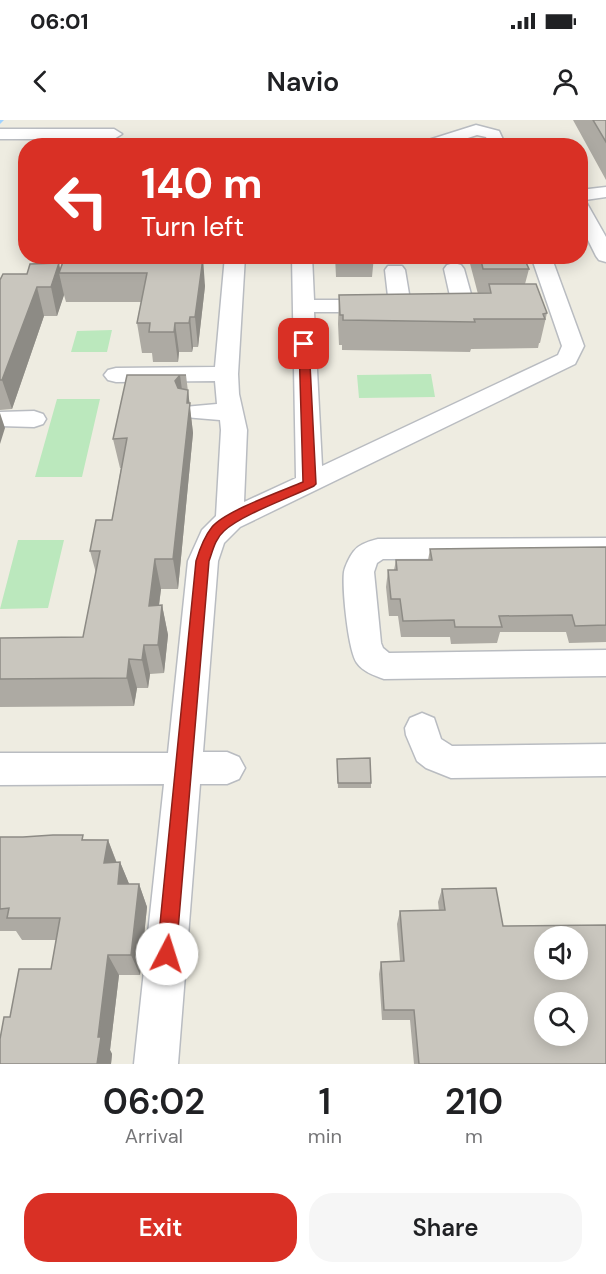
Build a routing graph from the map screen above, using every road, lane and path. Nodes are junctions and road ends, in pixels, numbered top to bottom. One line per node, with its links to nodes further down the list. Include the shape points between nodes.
1 (0, 134): 2 (lane)
2 (114, 134)
3 (450, 138): 4 (lane, via 476,130 493,134)
4 (495, 138)
5 (606, 192): 6 (lane)
6 (588, 194)
7 (588, 220): 8 (lane)
8 (606, 255)
9 (234, 264): 22 (lane)
10 (302, 264): 21 (lane)
11 (544, 264): 15 (lane)
12 (454, 269): 18 (lane)
13 (395, 270): 17 (lane)
14 (525, 281): 15 (lane)
15 (549, 281): 16 (lane)
16 (559, 304): 20 (lane); 28 (lane, via 573,346 567,358)
17 (421, 305): 18 (lane); 21 (lane)
18 (463, 305): 19 (lane)
19 (487, 305)
20 (535, 305)
21 (303, 306): 28 (lane)
22 (226, 374): 23 (lane); 25 (lane)
23 (116, 375)
24 (193, 412): 25 (lane)
25 (230, 412): 29 (lane, via 234,430)
26 (2, 419): 27 (lane)
27 (34, 419)
28 (309, 484): 29 (lane)
29 (230, 520): 34 (lane, via 208,542 203,561)
30 (606, 548): 31 (lane, via 378,549 364,557 359,572 365,644 369,656 384,666)
31 (606, 663)
32 (422, 728): 33 (lane, via 424,745 436,757 451,762)
33 (606, 760)
34 (184, 768): 35 (lane); 36 (lane); 37 (lane)
35 (227, 768)
36 (0, 769)
37 (156, 1064)

